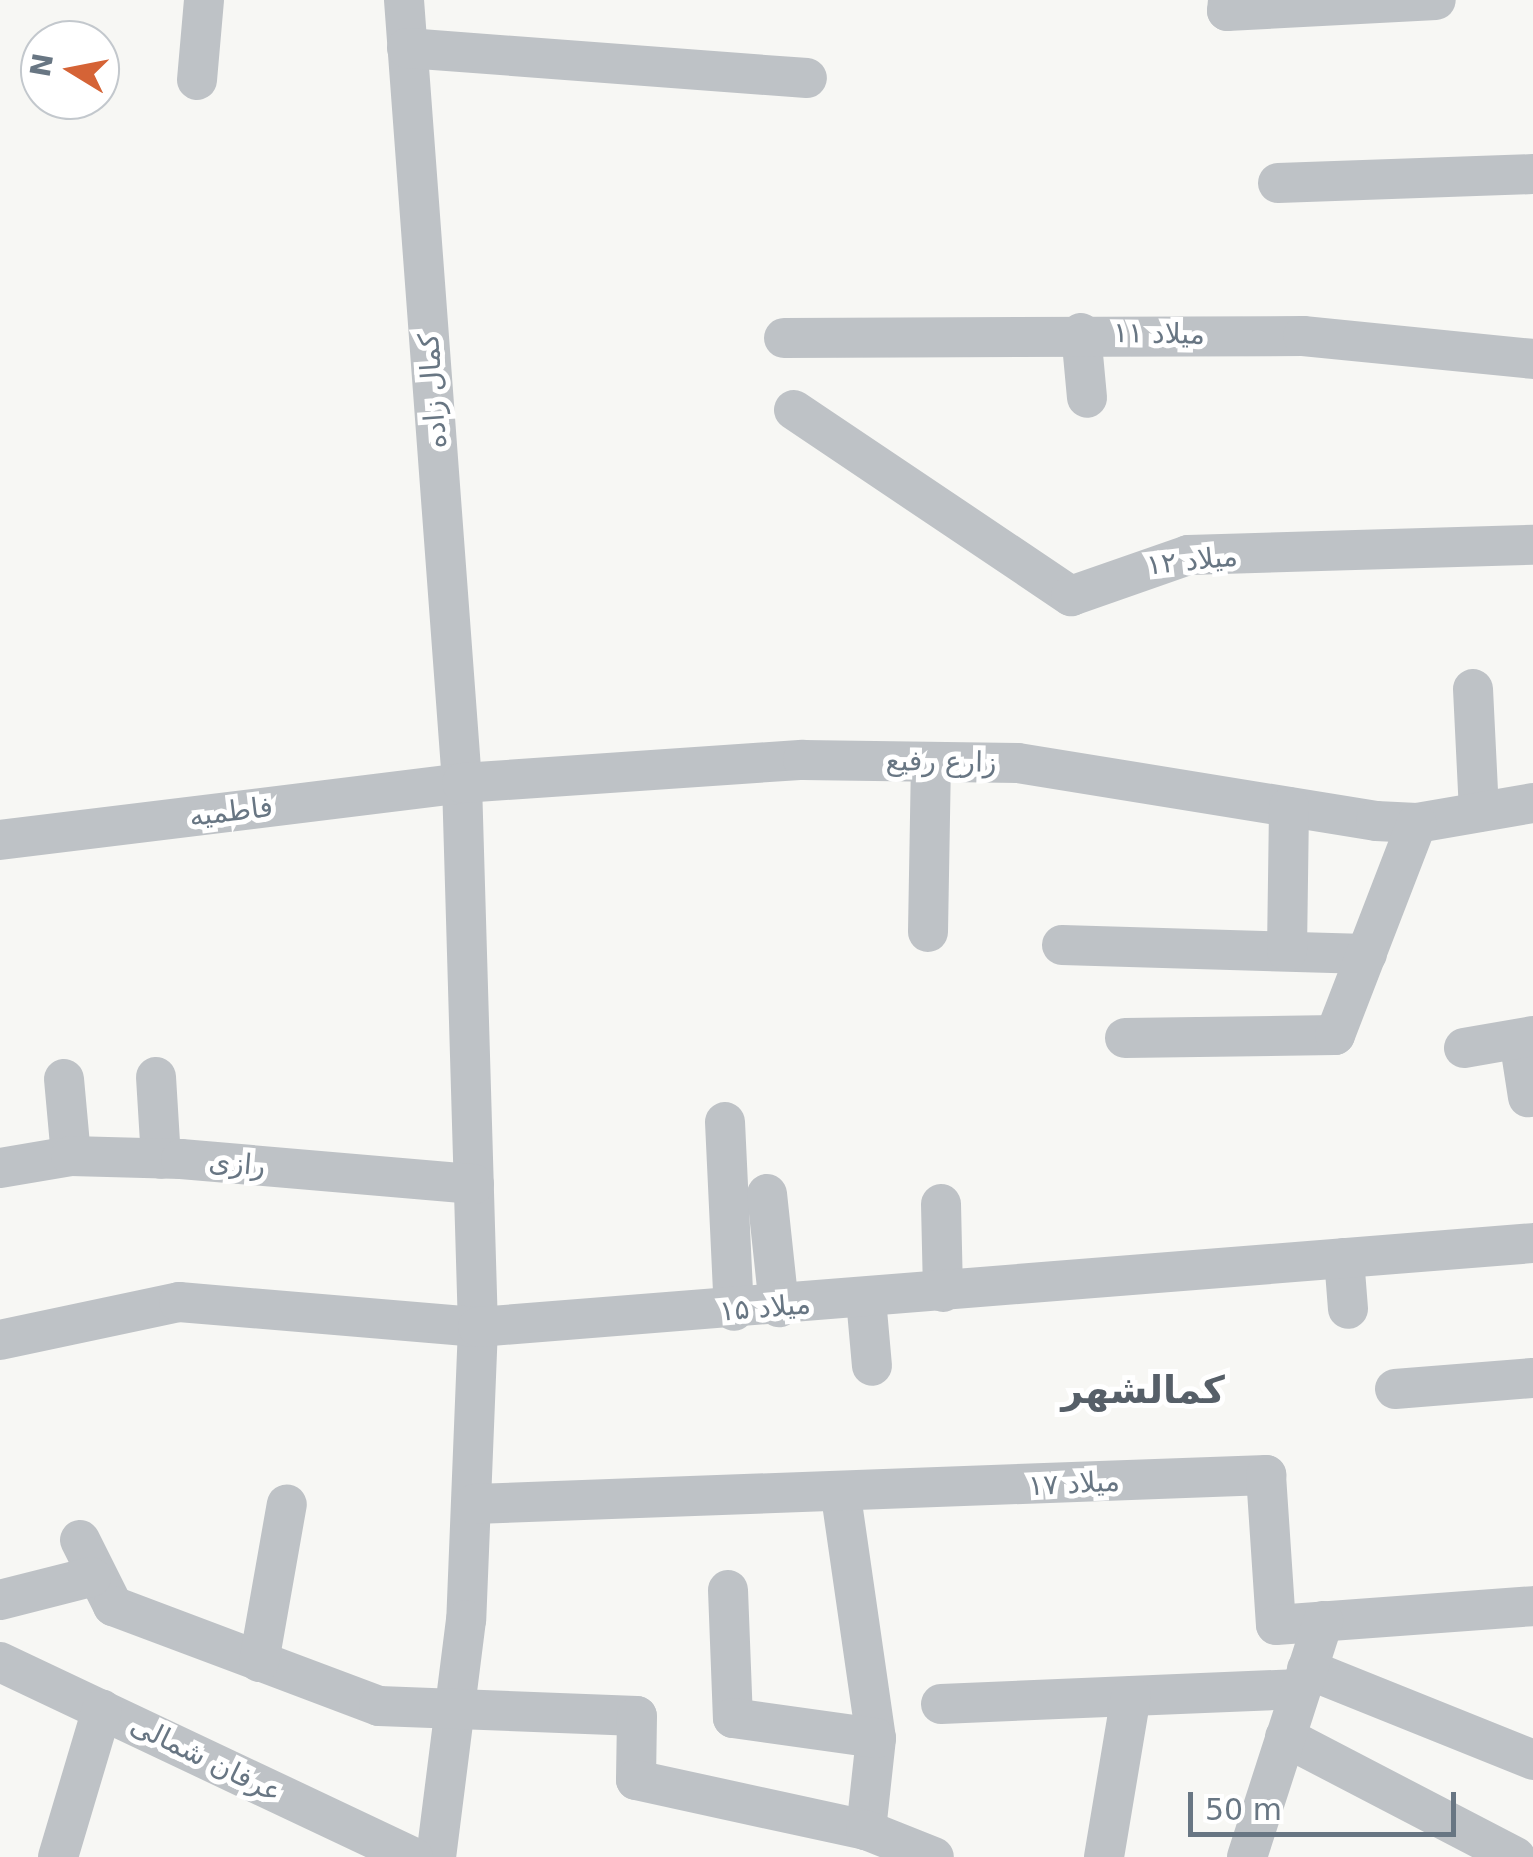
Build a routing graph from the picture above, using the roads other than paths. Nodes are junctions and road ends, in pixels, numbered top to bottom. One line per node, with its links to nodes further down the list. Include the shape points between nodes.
1 (204, 0): 7 (street)
2 (404, 0): 5 (street, کمال زاده)
3 (1436, 0): 4 (street)
4 (1227, 5)
5 (408, 48): 6 (street); 18 (street, کمال زاده)
6 (807, 78)
7 (198, 80)
8 (1533, 174): 9 (street)
9 (1278, 182)
10 (1081, 333): 11 (street, میلاد ۱۱); 12 (street, میلاد ۱۱, via 1304,336); 13 (street)
11 (784, 338)
12 (1533, 359)
13 (1088, 398)
14 (794, 410): 15 (street, میلاد ۱۲, via 1071,596 1188,556)
15 (1533, 544)
16 (1473, 689): 21 (street)
17 (932, 762): 18 (street, زارع رفیع, via 803,760); 20 (street, زارع رفیع, via 1018,763); 24 (street)
18 (462, 783): 23 (street, فاطمیه); 38 (street, کمال زاده)
19 (1533, 803): 21 (street, زارع رفیع)
20 (1288, 807): 22 (street, زارع رفیع); 26 (street)
21 (1479, 812): 22 (street, زارع رفیع)
22 (1417, 823): 27 (street)
23 (0, 840)
24 (928, 932)
25 (1062, 945): 26 (street)
26 (1287, 951): 27 (street)
27 (1367, 954): 28 (street, via 1336,1035)
28 (1124, 1038)
29 (1526, 1038): 30 (street); 33 (street)
30 (1464, 1048)
31 (156, 1077): 36 (street)
32 (64, 1079): 35 (street)
33 (1528, 1097)
34 (725, 1122): 47 (street)
35 (71, 1156): 36 (street, رازی); 37 (street, رازی)
36 (161, 1159): 38 (street, رازی)
37 (0, 1168)
38 (474, 1184): 48 (street, کمال زاده)
39 (767, 1194): 45 (street)
40 (940, 1204): 43 (street)
41 (1533, 1243): 42 (street, میلاد ۱۵)
42 (1344, 1258): 43 (street, میلاد ۱۵); 46 (street)
43 (943, 1292): 44 (street, میلاد ۱۵)
44 (866, 1299): 45 (street, میلاد ۱۵); 50 (street)
45 (779, 1307): 47 (street, میلاد ۱۵)
46 (1348, 1310)
47 (734, 1311): 48 (street, میلاد ۱۵)
48 (478, 1327): 49 (street, میلاد ۱۵, via 179,1302); 55 (street, کمال زاده)
49 (0, 1340)
50 (872, 1366)
51 (1533, 1378): 52 (street)
52 (1395, 1389)
53 (841, 1496): 55 (street, میلاد ۱۷); 59 (street, میلاد ۱۷, via 1266,1474 1276,1624); 68 (street)
54 (287, 1504): 61 (street)
55 (474, 1504): 66 (street, کمال زاده)
56 (728, 1590): 68 (street, via 733,1718)
57 (0, 1600): 61 (street, via 85,1558 113,1606)
58 (1533, 1606): 59 (street, میلاد ۱۷)
59 (1323, 1621): 62 (street)
60 (0, 1662): 65 (street, عرفان شمالی)
61 (260, 1662): 66 (street, via 378,1706)
62 (1304, 1679): 63 (street); 67 (street); 69 (street)
63 (1131, 1696): 64 (street); 75 (street)
64 (941, 1704)
65 (102, 1709): 71 (street); 72 (street, عرفان شمالی)
66 (457, 1711): 70 (street, via 638,1716 636,1780); 73 (street, کمال زاده)
67 (1286, 1737): 76 (street); 77 (street)
68 (876, 1738): 70 (street)
69 (1533, 1760)
70 (866, 1830): 74 (street)
71 (58, 1857)
72 (412, 1857)
73 (436, 1857)
74 (934, 1857)
75 (1104, 1857)
76 (1246, 1857)
77 (1516, 1857)

